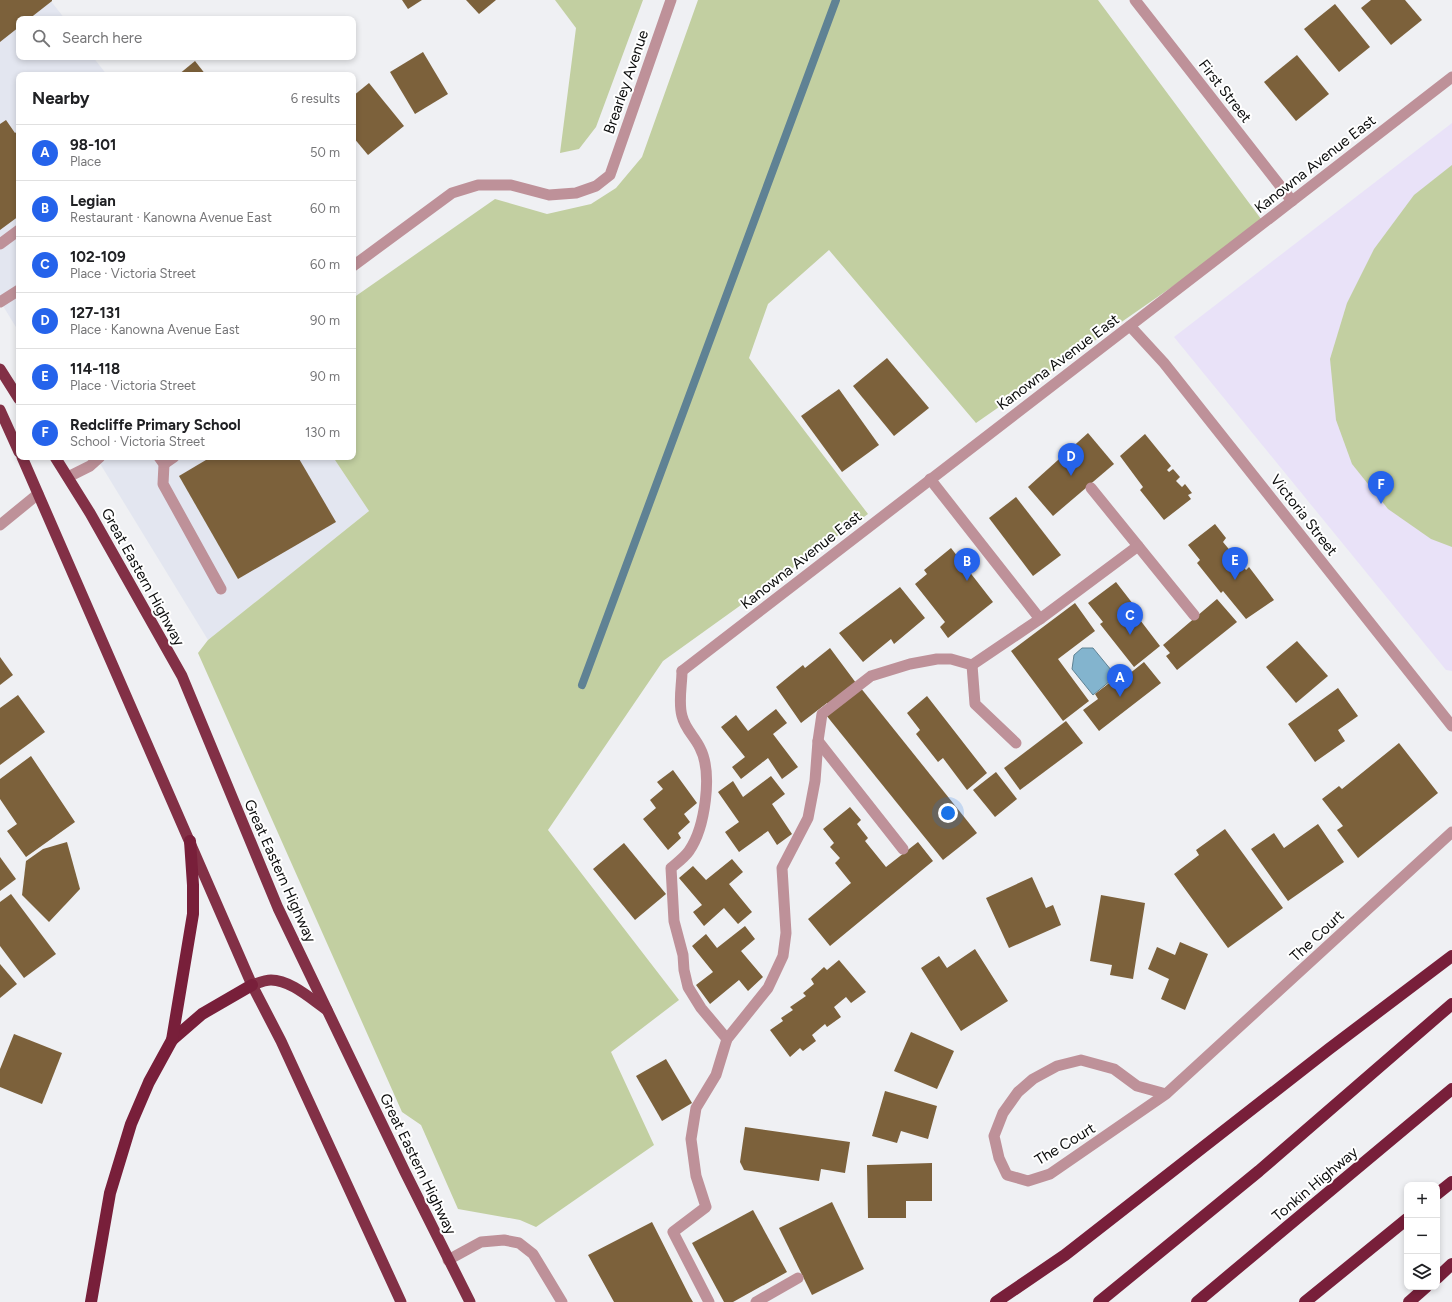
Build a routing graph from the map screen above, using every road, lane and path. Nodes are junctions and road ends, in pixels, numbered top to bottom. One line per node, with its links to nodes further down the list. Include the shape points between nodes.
1 (671, 0): 7 (street, Brearley Avenue, via 610,175 596,186 576,193 549,195 511,185 478,185 452,193)
2 (1135, 0): 4 (street, First Street)
3 (1452, 77): 4 (street, Kanowna Avenue East)
4 (1292, 201): 10 (street, Kanowna Avenue East)
5 (16, 232): 6 (street)
6 (0, 244)
7 (356, 264)
8 (16, 292): 9 (street)
9 (0, 302)
10 (1130, 326): 20 (street, Kanowna Avenue East); 29 (street, Victoria Street, via 1164,363)
11 (0, 369): 12 (highway)
12 (16, 394)
13 (0, 410): 14 (highway)
14 (16, 445)
15 (23, 460): 22 (highway)
16 (57, 460): 19 (highway, Great Eastern Highway)
17 (97, 460): 19 (street)
18 (161, 461): 25 (street, via 163,484)
19 (68, 477): 38 (highway, Great Eastern Highway, via 182,676 278,908)
20 (930, 479): 27 (street); 39 (street, Kanowna Avenue East, via 682,671 681,712 685,725 701,748 706,773 706,800 698,833 689,852 671,868 674,921 688,987 701,1008)
21 (1091, 488): 24 (street)
22 (38, 494): 23 (street); 33 (highway)
23 (0, 525)
24 (1138, 546): 26 (street); 27 (street)
25 (221, 589)
26 (1194, 615)
27 (1040, 619): 28 (street)
28 (972, 665): 30 (street, via 951,659 937,659 871,676 822,714); 31 (street, via 975,704)
29 (1452, 726)
30 (818, 741): 34 (street); 39 (street, via 815,781 808,818 782,868 786,933 783,956 768,988)
31 (1016, 743)
32 (1452, 832): 42 (street, The Court)
33 (190, 841): 36 (highway); 40 (highway, via 194,885 193,914)
34 (904, 849)
35 (1452, 956): 57 (highway, via 1065,1255)
36 (252, 985): 38 (highway, via 271,980 280,982 301,992); 40 (highway, via 202,1014); 52 (highway, via 281,1041)
37 (1452, 1004): 58 (highway, via 1259,1172)
38 (327, 1010): 46 (highway, Great Eastern Highway)
39 (727, 1039): 55 (street, via 716,1075 696,1108 691,1139 696,1176 706,1207 673,1232)
40 (172, 1040): 51 (highway, via 149,1082 131,1124 110,1193)
41 (1452, 1089): 59 (highway, Tonkin Highway)
42 (1166, 1094): 42 (street, The Court, via 1050,1174 1028,1181 1006,1175 994,1136 1003,1113 1018,1092 1033,1079 1057,1066 1082,1060 1114,1069 1137,1086)
43 (1452, 1182): 44 (highway)
44 (1440, 1192)
45 (1404, 1221): 60 (highway)
46 (448, 1260): 53 (highway, Great Eastern Highway); 54 (street, via 481,1242 504,1240 519,1243 533,1254)
47 (1452, 1264): 48 (highway)
48 (1440, 1275)
49 (798, 1278): 56 (street)
50 (1423, 1290): 61 (highway)
51 (91, 1302)
52 (401, 1302)
53 (470, 1302)
54 (562, 1302)
55 (709, 1302)
56 (756, 1302)
57 (996, 1302)
58 (1099, 1302)
59 (1197, 1302)
60 (1305, 1302)
61 (1410, 1302)

